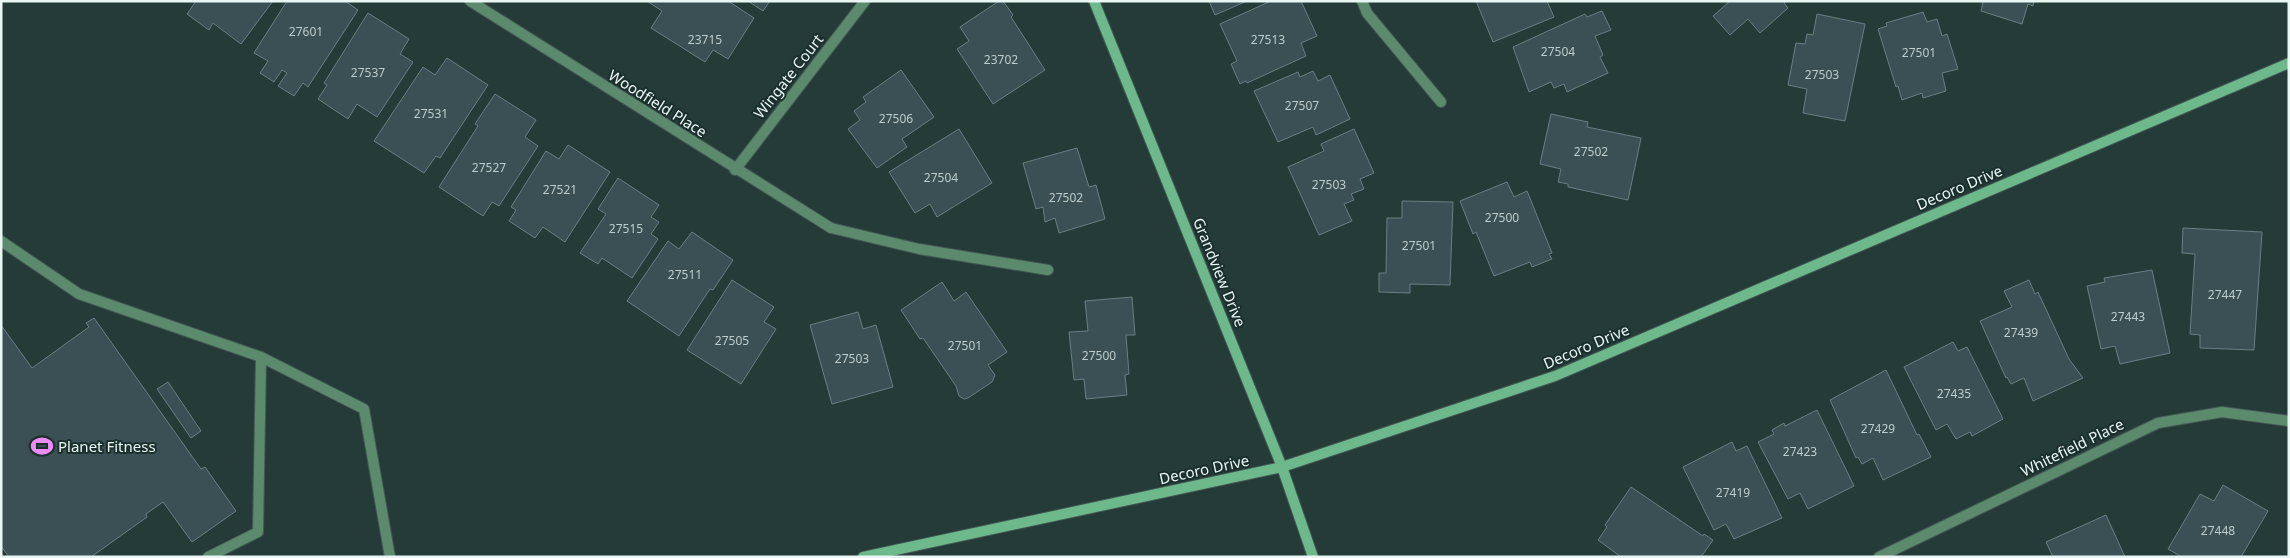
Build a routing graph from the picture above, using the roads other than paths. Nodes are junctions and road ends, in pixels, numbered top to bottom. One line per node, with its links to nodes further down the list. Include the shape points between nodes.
1 (470, 1): 7 (street, Woodfield Place)
2 (866, 1): 7 (street, Wingate Court)
3 (1094, 1): 12 (main road, Grandview Drive)
4 (1362, 1): 6 (street, via 1367,13)
5 (2289, 63): 12 (main road, Decoro Drive, via 1555,376)
6 (1441, 102)
7 (735, 170): 9 (street, Woodfield Place, via 831,228 919,249)
8 (1, 241): 10 (street, via 79,294)
9 (1048, 270)
10 (261, 357): 13 (street, via 258,532); 14 (street, via 364,409)
11 (2289, 421): 17 (street, Whitefield Place, via 2222,412 2158,423)
12 (1282, 468): 15 (main road, Decoro Drive); 16 (main road, Grandview Drive)
13 (208, 557)
14 (390, 557)
15 (863, 557)
16 (1313, 557)
17 (1879, 557)

